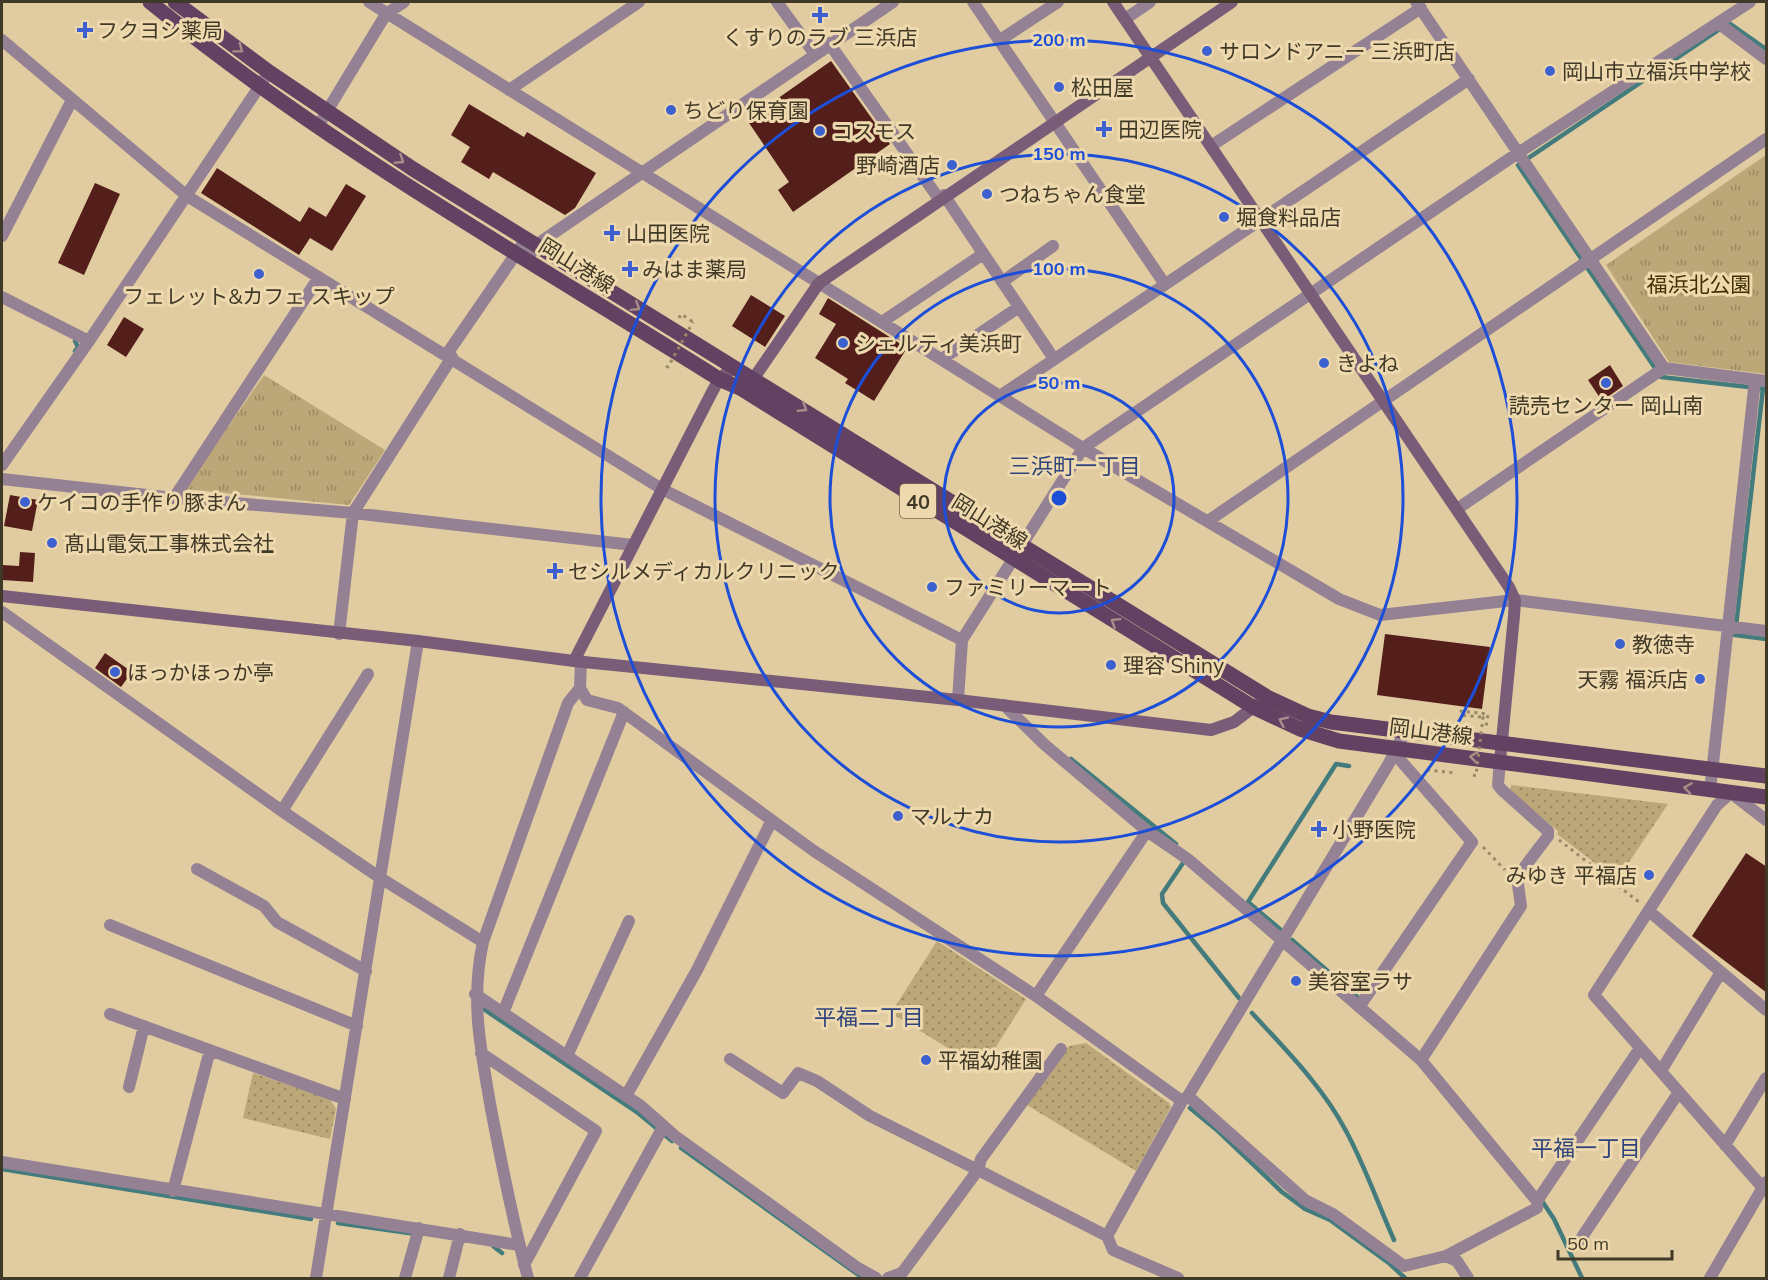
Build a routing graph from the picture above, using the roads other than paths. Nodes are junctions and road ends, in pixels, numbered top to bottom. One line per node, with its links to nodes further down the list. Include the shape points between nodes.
1 (150, 2): 13 (main road, 岡山港線 / 40)
2 (369, 2): 15 (street)
3 (404, 2): 15 (street)
4 (639, 2): 27 (street)
5 (777, 2): 21 (street)
6 (893, 2): 20 (street)
7 (973, 2): 19 (street)
8 (1058, 2): 19 (street)
9 (1113, 2): 16 (street)
10 (1150, 2): 16 (street)
11 (1232, 2): 22 (street)
12 (1750, 2): 17 (street)
13 (170, 5): 24 (main road, 岡山港線 / 40, one-way to 24); 26 (main road, 岡山港線 / 40)
14 (1419, 5): 25 (street); 33 (street)
15 (386, 14): 27 (street); 29 (street)
16 (1125, 19): 22 (street)
17 (1721, 26): 23 (street); 34 (street)
18 (2, 39): 28 (street)
19 (1000, 40): 30 (street)
20 (829, 43): 21 (street); 37 (street)
21 (813, 53): 35 (street)
22 (1150, 56): 30 (street); 33 (street)
23 (1767, 59)
24 (269, 72): 26 (street); 29 (main road, 岡山港線 / 40)
25 (1469, 80): 34 (street); 38 (street)
26 (260, 86): 31 (main road, 岡山港線 / 40); 36 (street)
27 (509, 90): 35 (street)
28 (72, 100): 36 (street); 39 (street)
29 (327, 112): 31 (street); 40 (main road, 岡山港線 / 40, one-way to 40)
30 (1055, 121): 37 (street); 48 (street)
31 (318, 126): 43 (main road, 岡山港線 / 40)
32 (1767, 139): 44 (street)
33 (1210, 146): 38 (street)
34 (1522, 158): 44 (street); 49 (street)
35 (642, 171): 40 (street); 47 (street)
36 (187, 196): 45 (street); 53 (street)
37 (941, 197): 42 (street); 47 (street)
38 (1261, 220): 48 (street); 49 (street)
39 (2, 236)
40 (531, 242): 43 (street); 57 (main road, 岡山港線 / 40, one-way to 57)
41 (1053, 246): 46 (street)
42 (983, 254): 46 (street); 52 (street)
43 (522, 256): 54 (street); 60 (main road, 岡山港線 / 40)
44 (1586, 262): 58 (street); 64 (street)
45 (320, 277): 54 (street); 69 (street)
46 (1002, 282): 51 (street)
47 (819, 283): 52 (street); 59 (street)
48 (1164, 283): 56 (street)
49 (1311, 294): 64 (street); 65 (street)
50 (2, 297): 53 (street)
51 (1019, 307): 55 (street); 56 (street)
52 (882, 322): 55 (street)
53 (89, 341): 66 (street)
54 (449, 356): 68 (street); 71 (street)
55 (942, 359): 63 (street)
56 (1054, 359): 63 (street)
57 (733, 368): 59 (main road, 岡山港線 / 40); 60 (street)
58 (1660, 371): 61 (street); 70 (street)
59 (754, 378): 62 (street); 74 (main road, 岡山港線 / 40, one-way to 74)
60 (719, 379): 62 (main road, 岡山港線 / 40); 68 (street)
61 (1758, 384): 79 (street)
62 (740, 388): 75 (main road, 岡山港線 / 40)
63 (1000, 396): 65 (street)
64 (1383, 400): 70 (street); 72 (street)
65 (1083, 448): 72 (street); 74 (street)
66 (2, 465)
67 (2, 479): 69 (street)
68 (662, 489): 73 (street); 82 (street)
69 (174, 498): 71 (street)
70 (1456, 509): 77 (street)
71 (353, 513): 73 (street); 81 (street)
72 (1208, 521): 77 (street, via 1339,599 1380,615)
73 (633, 545): 84 (street)
74 (1024, 545): 75 (street); 87 (main road, 岡山港線 / 40)
75 (1014, 560): 82 (street); 90 (main road, 岡山港線 / 40, one-way to 75)
76 (2, 596): 81 (street)
77 (1515, 600): 79 (street); 93 (street)
78 (2, 612): 101 (street)
79 (1733, 627): 80 (street); 96 (street)
80 (1767, 631)
81 (339, 633): 83 (street)
82 (962, 640): 88 (street)
83 (418, 641): 84 (street); 106 (street)
84 (578, 661): 86 (street); 88 (street)
85 (368, 675): 101 (street)
86 (580, 688): 91 (street, via 587,700); 111 (street, via 568,703)
87 (1266, 697): 90 (street); 92 (main road, 岡山港線 / 40, via 1331,722)
88 (958, 700): 89 (street)
89 (1004, 705): 90 (street, via 1211,730 1234,722); 104 (street)
90 (1253, 707): 94 (main road, 岡山港線 / 40, one-way to 90, via 1319,736)
91 (624, 712): 102 (street); 118 (street)
92 (1405, 732): 93 (main road, 岡山港線 / 40); 94 (street)
93 (1502, 742): 95 (street); 96 (main road, 岡山港線 / 40)
94 (1395, 750): 95 (main road, 岡山港線 / 40, one-way to 94); 110 (street); 116 (street, via 1472,842)
95 (1500, 761): 98 (main road, 岡山港線 / 40, one-way to 95); 127 (street, via 1498,785 1548,831 1546,841 1516,882 1521,906)
96 (1713, 770): 97 (main road, 岡山港線 / 40); 98 (street)
97 (1767, 776)
98 (1710, 791): 99 (main road, 岡山港線 / 40)
99 (1731, 793): 100 (main road, 岡山港線 / 40); 103 (street); 107 (street, via 1717,805)
100 (1767, 797)
101 (282, 811): 106 (street)
102 (772, 820): 115 (street); 133 (street, via 697,970)
103 (1767, 820)
104 (1147, 831): 110 (street, via 1187,859); 115 (street)
105 (196, 868): 112 (street, via 264,906 277,922)
106 (382, 879): 111 (street); 112 (street)
107 (1650, 911): 113 (street); 122 (street, via 1594,996)
108 (629, 921): 126 (street)
109 (110, 925): 121 (street)
110 (1282, 940): 116 (street); 134 (street)
111 (483, 942): 114 (street)
112 (366, 971): 121 (street)
113 (1721, 972): 117 (street); 129 (street)
114 (475, 994): 118 (street); 125 (street)
115 (1036, 996): 134 (street)
116 (1361, 1003): 127 (street)
117 (1767, 1010)
118 (503, 1013): 126 (street)
119 (110, 1014): 120 (street)
120 (144, 1026): 124 (street); 131 (street)
121 (357, 1026): 135 (street)
122 (1640, 1048): 129 (street); 142 (street)
123 (1061, 1049): 139 (street, via 981,1159)
124 (210, 1050): 135 (street); 141 (street)
125 (481, 1053): 148 (street, via 503,1181); 150 (street, via 596,1131)
126 (567, 1056): 133 (street)
127 (1422, 1057): 142 (street)
128 (730, 1059): 139 (street, via 783,1093 798,1073 817,1081 870,1116)
129 (1661, 1071): 132 (street)
130 (1767, 1078): 137 (street)
131 (129, 1087)
132 (1678, 1092): 137 (street); 147 (street)
133 (626, 1096): 136 (street)
134 (1185, 1098): 145 (street); 151 (street, via 1305,1200 1334,1214)
135 (345, 1099): 143 (street)
136 (661, 1131): 157 (street); 158 (street)
137 (1725, 1145): 140 (street)
138 (2, 1162): 141 (street)
139 (978, 1170): 145 (street); 152 (street)
140 (1765, 1185): 162 (street)
141 (173, 1191): 143 (street)
142 (1539, 1198): 149 (street, via 1537,1208)
143 (325, 1215): 144 (street); 153 (street)
144 (417, 1233): 146 (street); 154 (street)
145 (1107, 1236): 160 (street, via 1113,1250)
146 (459, 1238): 148 (street); 155 (street)
147 (1580, 1240)
148 (519, 1245): 150 (street)
149 (1446, 1256): 151 (street); 161 (street, via 1457,1261)
150 (524, 1265): 156 (street)
151 (1400, 1272)
152 (906, 1276): 159 (street)
153 (316, 1278)
154 (405, 1278)
155 (449, 1278)
156 (528, 1278)
157 (580, 1278)
158 (876, 1278)
159 (889, 1278)
160 (1178, 1278)
161 (1467, 1278)
162 (1710, 1278)

